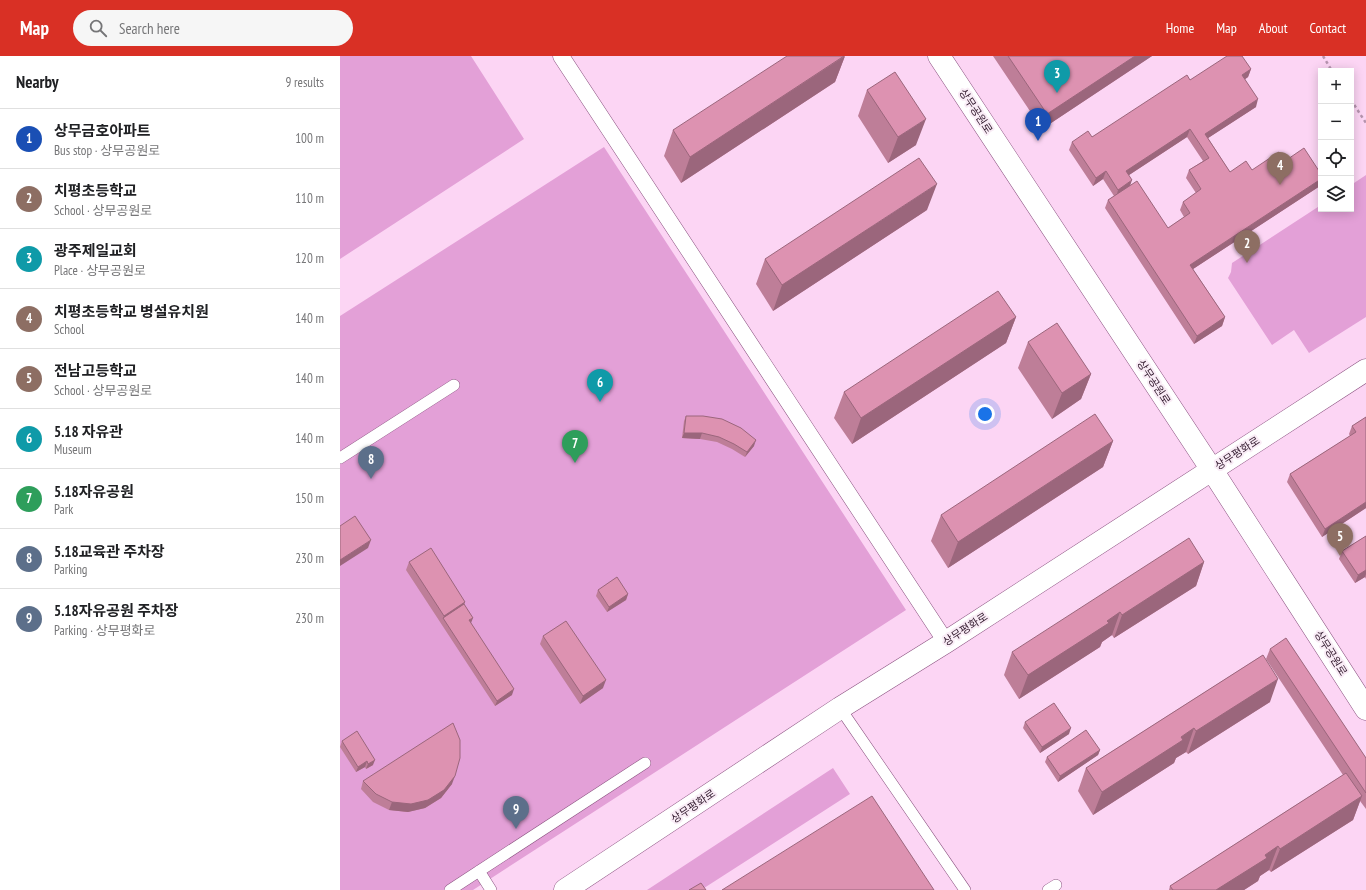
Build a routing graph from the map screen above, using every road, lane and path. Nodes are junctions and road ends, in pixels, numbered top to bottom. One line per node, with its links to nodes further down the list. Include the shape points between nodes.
1 (561, 56): 11 (street)
2 (939, 56): 10 (street, 상무공원로)
3 (1323, 56): 4 (path)
4 (1330, 68)
5 (1354, 104): 6 (path)
6 (1366, 123)
7 (1366, 370): 10 (street, 상무평화로)
8 (454, 385): 9 (lane)
9 (340, 458)
10 (1212, 470): 11 (street, 상무평화로); 13 (street, 상무공원로)
11 (946, 642): 12 (street, 상무평화로)
12 (840, 708): 18 (street, 상무평화로); 19 (lane)
13 (1366, 709)
14 (645, 763): 15 (lane)
15 (479, 871): 16 (lane); 17 (lane)
16 (450, 890)
17 (491, 890)
18 (565, 890)
19 (964, 890)

